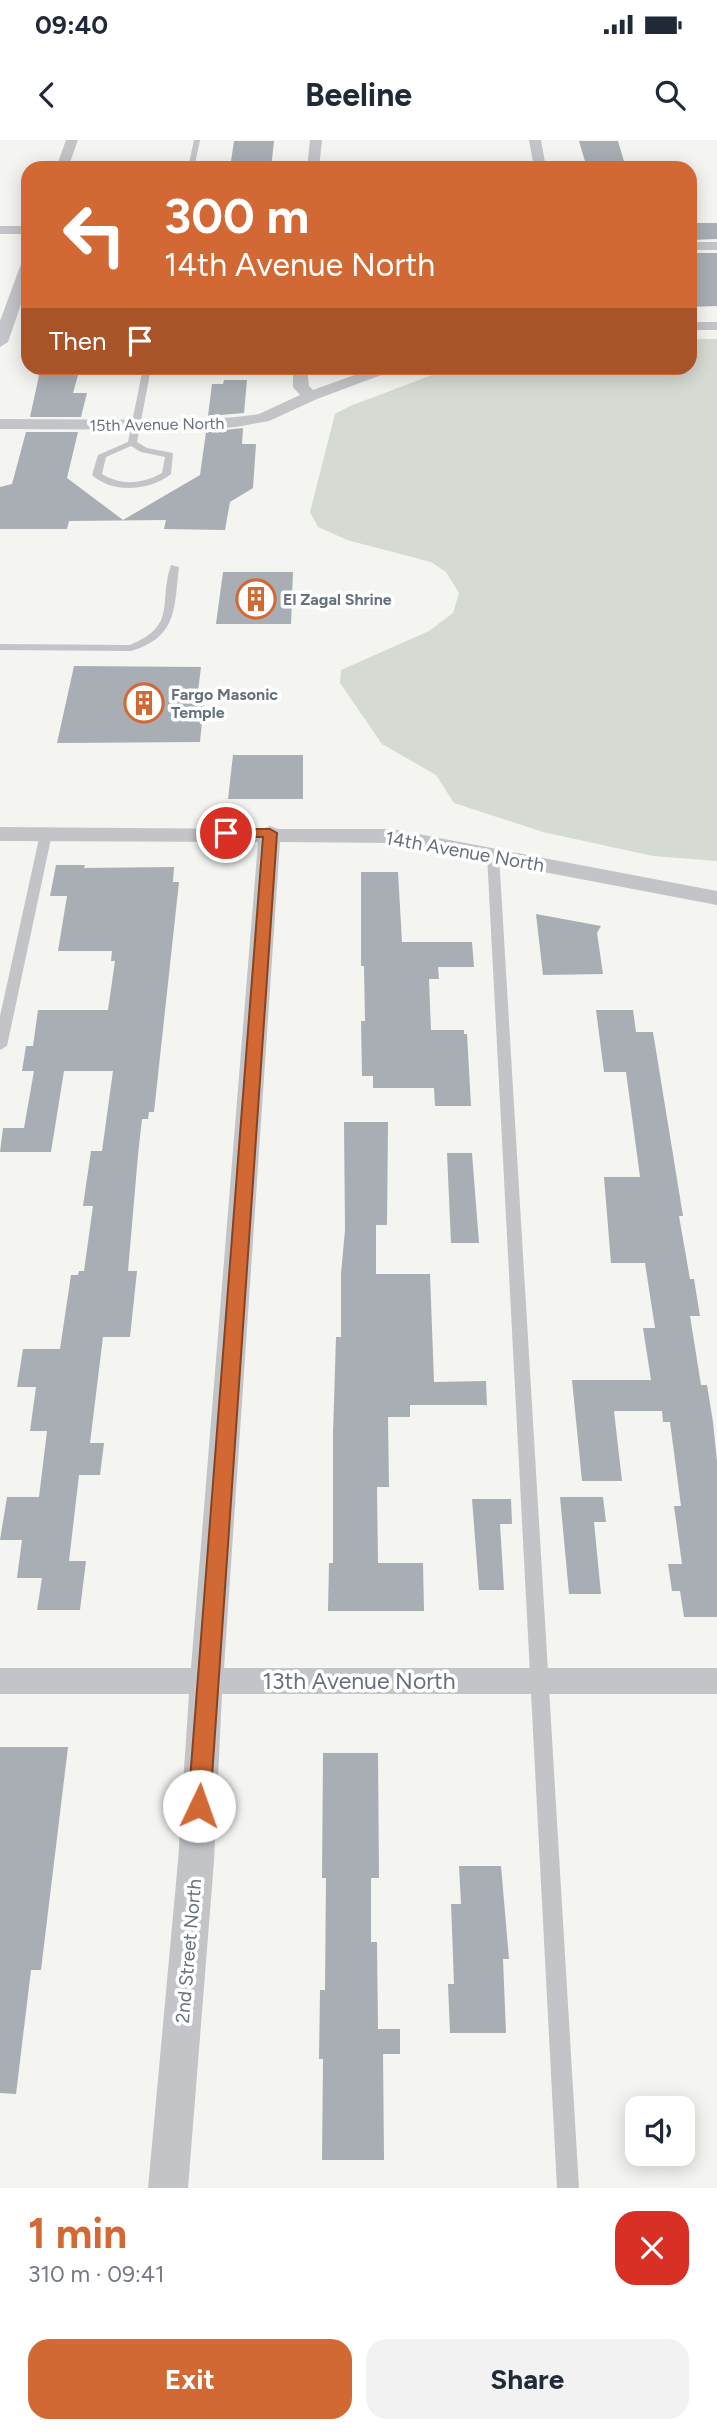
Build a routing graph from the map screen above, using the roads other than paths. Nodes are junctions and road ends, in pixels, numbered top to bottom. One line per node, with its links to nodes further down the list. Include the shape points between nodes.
1 (72, 140): 5 (street)
2 (197, 140): 6 (lane)
3 (316, 140): 7 (street)
4 (536, 140): 8 (street)
5 (64, 161)
6 (192, 161)
7 (314, 161)
8 (539, 161)
9 (0, 230): 10 (street)
10 (21, 230)
11 (697, 246): 12 (street)
12 (717, 246)
13 (21, 284): 16 (street)
14 (697, 326): 15 (street)
15 (717, 326)
16 (0, 342)
17 (146, 375): 22 (lane)
18 (300, 375): 20 (street, via 301,387)
19 (368, 375): 20 (street, 15th Avenue North)
20 (311, 396): 22 (street, 15th Avenue North, via 263,418)
21 (0, 424): 22 (street, 15th Avenue North)
22 (135, 425): 23 (lane)
23 (132, 443): 23 (lane, via 102,455 97,475 108,484 152,483 166,474 170,455)
24 (174, 567): 25 (lane, via 165,627 154,639 131,648)
25 (0, 647)
26 (270, 833): 28 (street, 14th Avenue North); 29 (street, 14th Avenue North, via 392,836); 33 (street, 2nd Street North)
27 (0, 834): 28 (street, 14th Avenue North)
28 (46, 834): 31 (lane)
29 (493, 855): 30 (street, 14th Avenue North); 34 (lane)
30 (717, 898)
31 (0, 1046)
32 (0, 1681): 33 (street, 13th Avenue North)
33 (206, 1681): 34 (street, 13th Avenue North); 36 (street, 2nd Street North)
34 (540, 1681): 35 (street, 13th Avenue North); 37 (lane)
35 (717, 1681)
36 (168, 2188)
37 (568, 2188)

